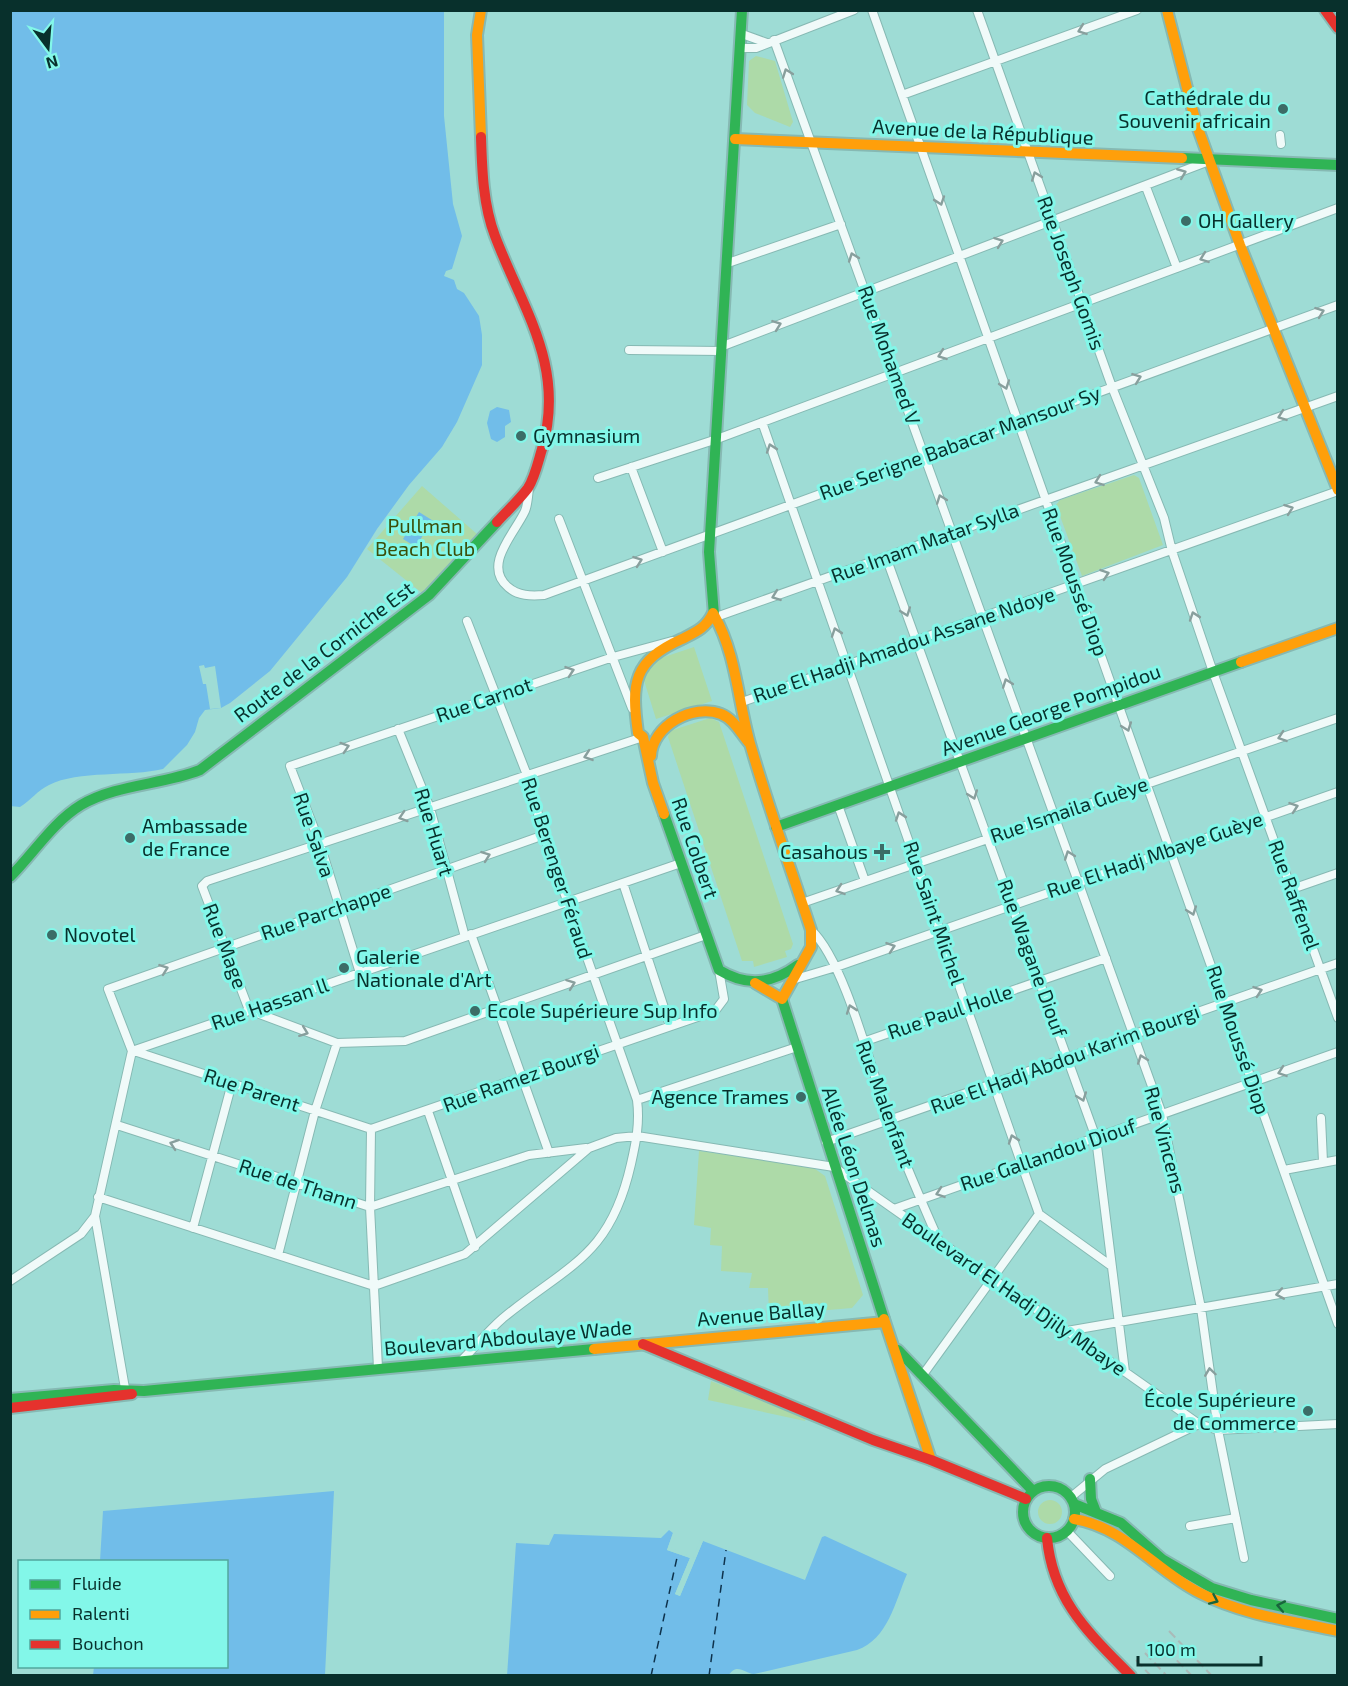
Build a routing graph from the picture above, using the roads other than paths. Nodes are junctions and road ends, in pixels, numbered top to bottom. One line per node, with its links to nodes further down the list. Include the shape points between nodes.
1 (481, 10): 49 (street, Route de la Corniche Est, via 477,35 483,182 494,234 533,321 549,381 550,421)
2 (742, 10): 10 (street)
3 (854, 10): 11 (street)
4 (872, 10): 14 (street, Rue Moussé Diop)
5 (977, 10): 13 (street, Rue Joseph Gomis)
6 (1137, 10): 13 (street, one-way to 13)
7 (1167, 10): 21 (street, via 1196,123)
8 (1325, 10): 9 (street)
9 (1338, 28)
10 (742, 34): 11 (street); 12 (street)
11 (771, 41): 12 (street, via 756,48); 17 (street, Rue Mohamed V, one-way to 11)
12 (741, 48): 16 (street)
13 (995, 62): 14 (street); 20 (street, Rue Joseph Gomis)
14 (902, 95): 19 (street, Rue Moussé Diop)
15 (1280, 135): 18 (street)
16 (735, 139): 17 (street, Avenue de la République); 29 (street)
17 (812, 143): 19 (street, Avenue de la République); 26 (street, Rue Mohamed V)
18 (1281, 144)
19 (921, 146): 20 (street, Avenue de la République); 28 (street, Rue Moussé Diop, one-way to 28)
20 (1027, 152): 21 (street, Avenue de la République); 25 (street, Rue Joseph Gomis, one-way to 20)
21 (1211, 161): 22 (street, Avenue de la République); 23 (street, one-way to 21); 27 (street)
22 (1338, 165)
23 (1146, 187): 25 (street); 30 (street)
24 (1338, 208): 27 (street)
25 (1053, 222): 28 (street, one-way to 25); 32 (street, Rue Joseph Gomis)
26 (842, 224): 29 (street); 31 (street, Rue Mohamed V, one-way to 26)
27 (1240, 244): 30 (street, one-way to 30); 34 (street)
28 (960, 257): 31 (street); 35 (street, Rue Moussé Diop)
29 (728, 263): 36 (street)
30 (1177, 268): 32 (street)
31 (866, 292): 36 (street, one-way to 31); 38 (street, Rue Mohamed V)
32 (1082, 303): 35 (street); 39 (street, Rue Joseph Gomis)
33 (1338, 305): 34 (street, Rue Serigne Babacar Mansour Sy, one-way to 33)
34 (1274, 329): 39 (street, Rue Serigne Babacar Mansour Sy, one-way to 34); 41 (street)
35 (988, 338): 38 (street, one-way to 38); 42 (street, Rue Moussé Diop, one-way to 42)
36 (722, 348): 37 (street); 44 (street)
37 (629, 350)
38 (895, 373): 43 (street); 45 (street, Rue Mohamed V)
39 (1112, 387): 42 (street, Rue Serigne Babacar Mansour Sy); 46 (street, Rue Joseph Gomis)
40 (1338, 396): 41 (street, Rue Imam Matar Sylla)
41 (1305, 408): 46 (street, Rue Imam Matar Sylla, one-way to 46); 50 (street)
42 (1018, 421): 45 (street, Rue Serigne Babacar Mansour Sy); 51 (street, Rue Moussé Diop)
43 (762, 422): 44 (street); 52 (street, Rue Saint Michel, one-way to 43)
44 (717, 439): 47 (street); 55 (street)
45 (925, 456): 52 (street, Rue Serigne Babacar Mansour Sy); 54 (street, Rue Mohamed V, one-way to 45)
46 (1143, 465): 51 (street, Rue Imam Matar Sylla, one-way to 51); 56 (street, Rue Joseph Gomis)
47 (631, 467): 48 (street); 57 (street)
48 (598, 478)
49 (529, 486): 60 (street, Rue Serigne Babacar Mansour Sy, via 524,512 498,560 500,578 512,590 530,596); 101 (street, Route de la Corniche Est, via 429,595 200,770 177,780 118,790 78,807)
50 (1338, 490): 56 (street, Rue El Hadji Amadou Assane Ndoye, one-way to 50)
51 (1046, 500): 54 (street, Rue Imam Matar Sylla); 61 (street, Rue Moussé Diop)
52 (791, 505): 55 (street, Rue Serigne Babacar Mansour Sy); 59 (street, Rue Saint Michel)
53 (560, 519): 60 (street)
54 (953, 533): 58 (street, Rue Imam Matar Sylla); 63 (street, Rue Mohamed V)
55 (710, 535): 57 (street, Rue Serigne Babacar Mansour Sy); 62 (street)
56 (1172, 551): 61 (street, Rue El Hadji Amadou Assane Ndoye, one-way to 56); 70 (street, Rue Joseph Gomis, one-way to 56)
57 (663, 552): 60 (street, Rue Serigne Babacar Mansour Sy, one-way to 57)
58 (886, 557): 59 (street, Rue Imam Matar Sylla); 67 (street, Rue Wagane Diouf, one-way to 67)
59 (818, 581): 62 (street, Rue Imam Matar Sylla, one-way to 62); 69 (street, Rue Saint Michel, one-way to 59)
60 (584, 582): 68 (street)
61 (1076, 584): 63 (street, Rue El Hadji Amadou Assane Ndoye); 73 (street, Rue Moussé Diop)
62 (715, 615): 66 (street, via 699,632); 72 (street)
63 (983, 617): 67 (street, Rue El Hadji Amadou Assane Ndoye); 78 (street, Rue Mohamed V, one-way to 63)
64 (467, 621): 71 (street, Rue Berenger Féraud)
65 (1338, 628): 70 (street, Avenue George Pompidou)
66 (680, 639): 68 (street, Rue Carnot); 74 (street, via 641,663)
67 (916, 641): 69 (street, Rue El Hadji Amadou Assane Ndoye); 81 (street, Rue Wagane Diouf)
68 (613, 657): 71 (street, Rue Carnot, one-way to 68); 74 (street)
69 (847, 665): 72 (street, Rue El Hadji Amadou Assane Ndoye); 86 (street, Rue Saint Michel)
70 (1213, 672): 73 (street, Avenue George Pompidou); 80 (street, Rue Raffenel)
71 (494, 697): 76 (street, Rue Carnot); 83 (street, Rue Berenger Féraud)
72 (742, 702): 79 (street)
73 (1119, 705): 78 (street, Avenue George Pompidou); 85 (street, Rue Moussé Diop, one-way to 85)
74 (635, 714): 77 (street, Rue Colbert, via 638,734)
75 (1338, 718): 80 (street, Rue Ismaila Guèye, one-way to 80)
76 (398, 729): 82 (street, Rue Carnot, one-way to 76); 89 (street, Rue Huart)
77 (643, 737): 83 (street, one-way to 83); 84 (street, Rue Colbert)
78 (1027, 738): 81 (street, Avenue George Pompidou); 90 (street, Rue Vincens)
79 (750, 746): 84 (street, via 721,714 701,714 673,723 661,730 652,745); 92 (street)
80 (1242, 751): 85 (street, Rue Ismaila Guèye); 91 (street, Rue Raffenel)
81 (960, 761): 86 (street, Avenue George Pompidou); 94 (street, Rue Wagane Diouf, one-way to 94)
82 (290, 766): 95 (street, Rue Salva)
83 (527, 775): 89 (street); 93 (street, Rue Berenger Féraud)
84 (653, 783): 97 (street, Rue Colbert)
85 (1147, 783): 90 (street, Rue Ismaila Guèye); 96 (street, Rue Moussé Diop)
86 (890, 786): 88 (street, Avenue George Pompidou); 98 (street, Rue Saint Michel, one-way to 86)
87 (1338, 792): 91 (street, Rue El Hadj Mbaye Guèye, one-way to 87)
88 (838, 805): 92 (street, Avenue George Pompidou); 102 (street)
89 (430, 808): 95 (street, one-way to 95); 99 (street, Rue Huart)
90 (1055, 815): 94 (street, Rue Ismaila Guèye); 103 (street, Rue Vincens, one-way to 90)
91 (1266, 817): 96 (street, Rue El Hadj Mbaye Guèye); 105 (street, Rue Raffenel)
92 (776, 827): 107 (street)
93 (544, 836): 99 (street, Rue Parchappe, one-way to 93); 106 (street, Rue Berenger Féraud)
94 (988, 838): 98 (street, Rue Ismaila Guèye); 108 (street, Rue Wagane Diouf)
95 (320, 844): 109 (street, Rue Salva); 114 (street, Rue Mage, via 202,886)
96 (1171, 850): 103 (street, Rue El Hadj Mbaye Guèye); 128 (street, Rue Moussé Diop, one-way to 128)
97 (681, 863): 104 (street, Rue Hassan ll); 113 (street, Rue Colbert)
98 (917, 863): 102 (street, Rue Ismaila Guèye); 111 (street, Rue Saint Michel)
99 (446, 870): 109 (street, Rue Parchappe); 112 (street, Rue Huart)
100 (1338, 873): 105 (street)
101 (10, 878)
102 (865, 881): 107 (street, Rue Ismaila Guèye, one-way to 107)
103 (1079, 882): 108 (street, Rue El Hadj Mbaye Guèye); 116 (street, Rue Vincens)
104 (623, 883): 106 (street, Rue Hassan ll); 115 (street)
105 (1292, 889): 121 (street, Rue Raffenel)
106 (567, 902): 112 (street, Rue Hassan ll); 123 (street, Rue Berenger Féraud)
107 (801, 903): 110 (street)
108 (1012, 905): 111 (street, Rue El Hadj Mbaye Guèye); 125 (street, Rue Wagane Diouf)
109 (338, 908): 114 (street, Rue Parchappe); 122 (street, Rue Salva)
110 (811, 930): 117 (street, via 811,947); 119 (street, Rue Malenfant)
111 (940, 930): 119 (street, Rue El Hadj Mbaye Guèye, one-way to 111); 129 (street, Rue Saint Michel)
112 (468, 935): 122 (street, Rue Hassan ll); 131 (street, Rue Huart)
113 (706, 936): 115 (street); 120 (street, Rue Colbert)
114 (225, 947): 130 (street, Rue Mage); 139 (street, Rue Parchappe, one-way to 114, via 108,988)
115 (647, 957): 123 (street); 133 (street)
116 (1106, 958): 125 (street, Rue Paul Holle); 134 (street, Rue Vincens)
117 (803, 962): 124 (street); 126 (street, via 787,973)
118 (1338, 963): 121 (street, Rue El Hadj Abdou Karim Bourgi)
119 (836, 967): 124 (street, Rue El Hadj Mbaye Guèye); 135 (street, Rue Malenfant, one-way to 119)
120 (719, 970): 126 (street, via 738,981); 133 (street, Rue Ramez Bourgi, via 722,1005)
121 (1320, 970): 128 (street, Rue El Hadj Abdou Karim Bourgi, one-way to 121); 132 (street, Rue Raffenel)
122 (360, 973): 130 (street, Rue Hassan ll)
123 (593, 976): 131 (street, one-way to 123); 137 (street, Rue Berenger Féraud)
124 (792, 980): 127 (street)
125 (1040, 981): 129 (street, Rue Paul Holle); 141 (street, Rue Wagane Diouf)
126 (755, 983): 127 (street)
127 (783, 999): 138 (street, Allée Léon Delmas)
128 (1225, 1003): 134 (street, Rue El Hadj Abdou Karim Bourgi); 143 (street, Rue Moussé Diop)
129 (967, 1006): 135 (street, Rue Paul Holle); 145 (street, Rue Saint Michel)
130 (249, 1010): 136 (street, one-way to 136); 139 (street, Rue Hassan ll)
131 (498, 1010): 136 (street, via 405,1041); 142 (street, Rue Huart)
132 (1338, 1018)
133 (670, 1026): 137 (street, Rue Ramez Bourgi)
134 (1133, 1034): 141 (street, Rue El Hadj Abdou Karim Bourgi); 149 (street, Rue Vincens, one-way to 134)
135 (862, 1042): 151 (street, Rue Malenfant)
136 (337, 1043): 147 (street)
137 (618, 1044): 142 (street, Rue Ramez Bourgi); 146 (street, Rue Berenger Féraud)
138 (797, 1047): 146 (street); 156 (street, Allée Léon Delmas)
139 (133, 1051): 144 (street, Rue Parent); 152 (street)
140 (1338, 1052): 143 (street, Rue Gallandou Diouf, one-way to 143)
141 (1068, 1057): 145 (street, Rue El Hadj Abdou Karim Bourgi); 155 (street, Rue Wagane Diouf, one-way to 155)
142 (522, 1078): 148 (street, Rue Ramez Bourgi); 158 (street, Rue Huart)
143 (1253, 1082): 149 (street, Rue Gallandou Diouf); 164 (street, Rue Moussé Diop)
144 (232, 1083): 147 (street, Rue Parent); 159 (street)
145 (994, 1084): 151 (street, Rue El Hadj Abdou Karim Bourgi); 162 (street, Rue Saint Michel, one-way to 145)
146 (638, 1100): 154 (street, Rue Berenger Féraud)
147 (315, 1111): 153 (street, Rue Parent); 165 (street)
148 (428, 1111): 153 (street, Rue Ramez Bourgi); 166 (street)
149 (1162, 1114): 155 (street, Rue Gallandou Diouf); 183 (street, Rue Vincens)
150 (1321, 1118): 161 (street)
151 (890, 1122): 156 (street, Rue El Hadj Abdou Karim Bourgi); 168 (street, Rue Malenfant)
152 (117, 1125): 159 (street, Rue de Thann, one-way to 152); 167 (street)
153 (371, 1129): 169 (street)
154 (637, 1136): 157 (street, Boulevard El Hadj Djily Mbaye, via 616,1138); 163 (street, Boulevard El Hadj Djily Mbaye); 190 (street, Rue Berenger Féraud, via 619,1209 597,1243 502,1319)
155 (1096, 1138): 162 (street, Rue Gallandou Diouf); 177 (street, Rue Wagane Diouf)
156 (826, 1142): 163 (street, Allée Léon Delmas)
157 (589, 1148): 158 (street, Rue de Thann); 175 (street, Boulevard El Hadj Djily Mbaye)
158 (549, 1153): 166 (street, Rue de Thann, via 529,1155)
159 (212, 1157): 165 (street, Rue de Thann); 173 (street)
160 (1338, 1160): 161 (street)
161 (1323, 1162): 164 (street)
162 (1022, 1164): 168 (street, Rue Gallandou Diouf, one-way to 168); 171 (street, Rue Saint Michel)
163 (834, 1167): 170 (street, Boulevard El Hadj Djily Mbaye); 184 (street, Allée Léon Delmas)
164 (1284, 1170): 182 (street, Rue Moussé Diop)
165 (297, 1182): 169 (street, Rue de Thann); 176 (street)
166 (452, 1182): 169 (street, Rue de Thann); 175 (street)
167 (98, 1197): 172 (street); 173 (street)
168 (921, 1199): 170 (street, Rue Gallandou Diouf); 174 (street, Rue Malenfant)
169 (370, 1207): 181 (street)
170 (894, 1209): 174 (street, Boulevard El Hadj Djily Mbaye)
171 (1039, 1214): 177 (street); 178 (street)
172 (95, 1216): 179 (street, via 81,1234); 194 (street)
173 (193, 1228): 176 (street)
174 (938, 1240): 178 (street, Boulevard El Hadj Djily Mbaye)
175 (475, 1247): 181 (street, Boulevard El Hadj Djily Mbaye)
176 (279, 1255): 181 (street)
177 (1110, 1265): 185 (street, Rue Wagane Diouf)
178 (993, 1279): 187 (street, Boulevard El Hadj Djily Mbaye); 193 (street)
179 (10, 1281)
180 (1338, 1284): 182 (street)
181 (374, 1286): 191 (street)
182 (1323, 1286): 183 (street, one-way to 183); 186 (street, Rue Moussé Diop)
183 (1201, 1308): 185 (street); 199 (street, Rue Vincens, one-way to 183)
184 (885, 1322): 188 (street, Avenue Ballay); 189 (street, Allée Léon Delmas)
185 (1118, 1322): 187 (street); 192 (street, Rue Wagane Diouf)
186 (1338, 1324)
187 (1067, 1331): 192 (street, Boulevard El Hadj Djily Mbaye)
188 (640, 1342): 190 (street, Boulevard Abdoulaye Wade); 200 (street, Boulevard Abdoulaye Wade, via 866,1437)
189 (894, 1346): 193 (street); 200 (street, Allée Léon Delmas)
190 (461, 1361): 191 (street, Boulevard Abdoulaye Wade)
191 (378, 1368): 194 (street, Boulevard Abdoulaye Wade)
192 (1125, 1372): 197 (street, Boulevard El Hadj Djily Mbaye)
193 (922, 1377): 202 (street)
194 (126, 1393): 195 (street, Boulevard Abdoulaye Wade); 196 (street, Boulevard Abdoulaye Wade)
195 (10, 1399)
196 (10, 1408)
197 (1199, 1424): 199 (street, Boulevard El Hadj Djily Mbaye); 201 (street)
198 (1338, 1424): 199 (street)
199 (1218, 1430): 205 (street, Rue Vincens)
200 (931, 1460): 202 (street, Boulevard Abdoulaye Wade)
201 (1089, 1479): 203 (street); 204 (street)
202 (1030, 1495): 203 (street, via 1046,1486 1056,1486); 209 (street, via 1023,1512 1026,1524 1035,1534)
203 (1073, 1500): 204 (street); 206 (street)
204 (1095, 1512): 212 (street, one-way to 204, via 1212,1588 1162,1559 1121,1523)
205 (1236, 1518): 207 (street); 210 (street, Rue Vincens)
206 (1074, 1519): 208 (street); 213 (street, one-way to 213, via 1092,1521 1116,1532 1170,1575 1218,1602)
207 (1190, 1527)
208 (1067, 1531): 209 (street); 211 (street)
209 (1047, 1538): 214 (street, via 1049,1568 1061,1598)
210 (1244, 1558)
211 (1110, 1576)
212 (1338, 1619)
213 (1338, 1631)
214 (1131, 1676)

